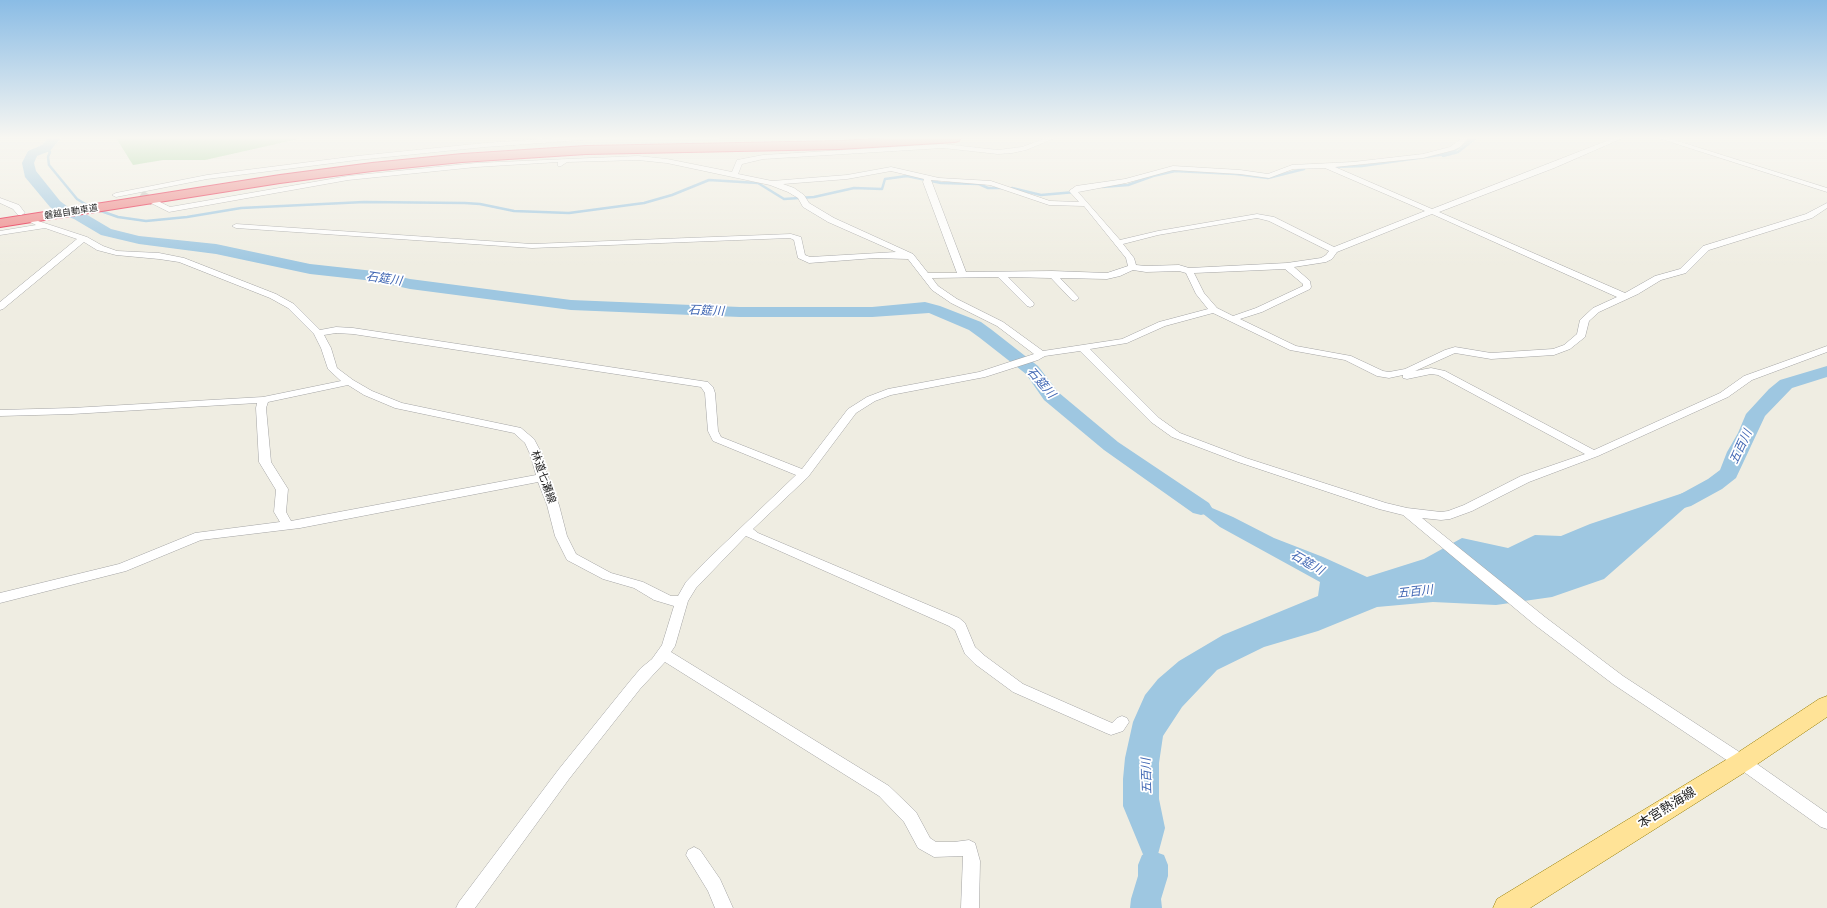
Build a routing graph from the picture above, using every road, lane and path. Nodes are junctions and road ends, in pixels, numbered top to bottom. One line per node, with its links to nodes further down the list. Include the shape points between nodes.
1 (196, 180): 16 (street)
2 (257, 180): 16 (highway, 磐越自動車道)
3 (270, 180): 16 (highway, 磐越自動車道)
4 (333, 180): 16 (street, via 169,210)
5 (758, 180): 13 (street)
6 (804, 180): 13 (street)
7 (927, 180): 33 (street)
8 (945, 180): 18 (street, via 991,183 1048,203)
9 (1128, 180): 18 (street, via 1073,191)
10 (1359, 180): 20 (street)
11 (1512, 180): 20 (street)
12 (1796, 180): 14 (street)
13 (772, 183): 29 (street, via 799,195 813,210 850,230 900,250)
14 (1827, 190)
15 (116, 195): 16 (street)
16 (144, 197): 21 (highway, 磐越自動車道)
17 (0, 200): 21 (street)
18 (1086, 204): 27 (street)
19 (1827, 205): 37 (street, via 1809,216 1706,248 1683,271 1658,278)
20 (1431, 212): 28 (street); 37 (street)
21 (34, 218): 22 (highway, 磐越自動車道); 23 (highway, 磐越自動車道); 25 (street); 26 (street)
22 (0, 219)
23 (0, 223)
24 (236, 226): 29 (street, via 532,246 791,236 798,239 801,256 809,260 888,254)
25 (0, 233)
26 (84, 239): 40 (street); 43 (street, via 111,252 181,260 228,277 283,300)
27 (1117, 244): 28 (street, via 1158,233 1257,216 1271,219); 31 (street, via 1130,258)
28 (1334, 250): 30 (street, via 1323,260)
29 (916, 262): 36 (street)
30 (1287, 266): 32 (street); 42 (street, via 1307,283 1306,287 1259,310)
31 (1132, 267): 32 (street, via 1178,268); 35 (street, via 1110,276)
32 (1189, 271): 41 (street, via 1200,294)
33 (962, 274): 34 (street); 36 (street)
34 (1000, 274): 35 (street); 39 (street)
35 (1052, 274): 38 (street)
36 (926, 276): 46 (street, via 935,288 1020,337)
37 (1623, 296): 47 (street, via 1596,310 1585,320 1582,335 1573,344 1561,350 1496,356 1455,350 1408,372)
38 (1075, 298)
39 (1030, 304)
40 (0, 307)
41 (1214, 310): 42 (street); 44 (street, via 1162,324 1124,341)
42 (1232, 319): 47 (street, via 1293,348 1348,358 1381,374)
43 (318, 333): 48 (street, 林道七瀬線, via 326,348 332,369); 52 (street, via 353,331 704,384 710,393 713,434 717,439)
44 (1083, 348): 46 (street); 54 (street, via 1155,420 1176,435 1242,460)
45 (1827, 349): 51 (street, via 1748,378 1724,395)
46 (1039, 356): 52 (street, via 964,379 895,390 865,402 848,416)
47 (1394, 374): 51 (street, via 1408,376 1441,373)
48 (349, 382): 49 (street); 53 (street, 林道七瀬線, via 399,406 517,430 530,441)
49 (264, 400): 50 (street); 55 (street, via 261,408 265,462 282,489 280,512)
50 (0, 413)
51 (1594, 454): 54 (street, via 1525,478 1450,515)
52 (804, 474): 56 (street)
53 (542, 478): 55 (street); 58 (street, 林道七瀬線, via 553,505 561,536 576,562 607,576 638,585 666,599)
54 (1407, 512): 62 (street, via 1540,621 1618,680)
55 (287, 525): 57 (street, via 199,536 122,568)
56 (746, 530): 58 (street, via 700,574); 61 (street, via 754,536 954,622 960,626 970,650 1018,688 1111,728 1118,727)
57 (0, 598)
58 (682, 601): 59 (street)
59 (664, 654): 65 (street, via 635,685 564,774); 67 (street, via 884,791 910,817 924,843 934,849 969,848 972,861)
60 (1827, 705): 62 (main road, 本宮熱海線)
61 (1122, 722)
62 (1742, 762): 63 (street); 68 (main road, 本宮熱海線)
63 (1827, 822)
64 (694, 856): 66 (street, via 714,885)
65 (465, 908)
66 (724, 908)
67 (970, 908)
68 (1506, 908)

